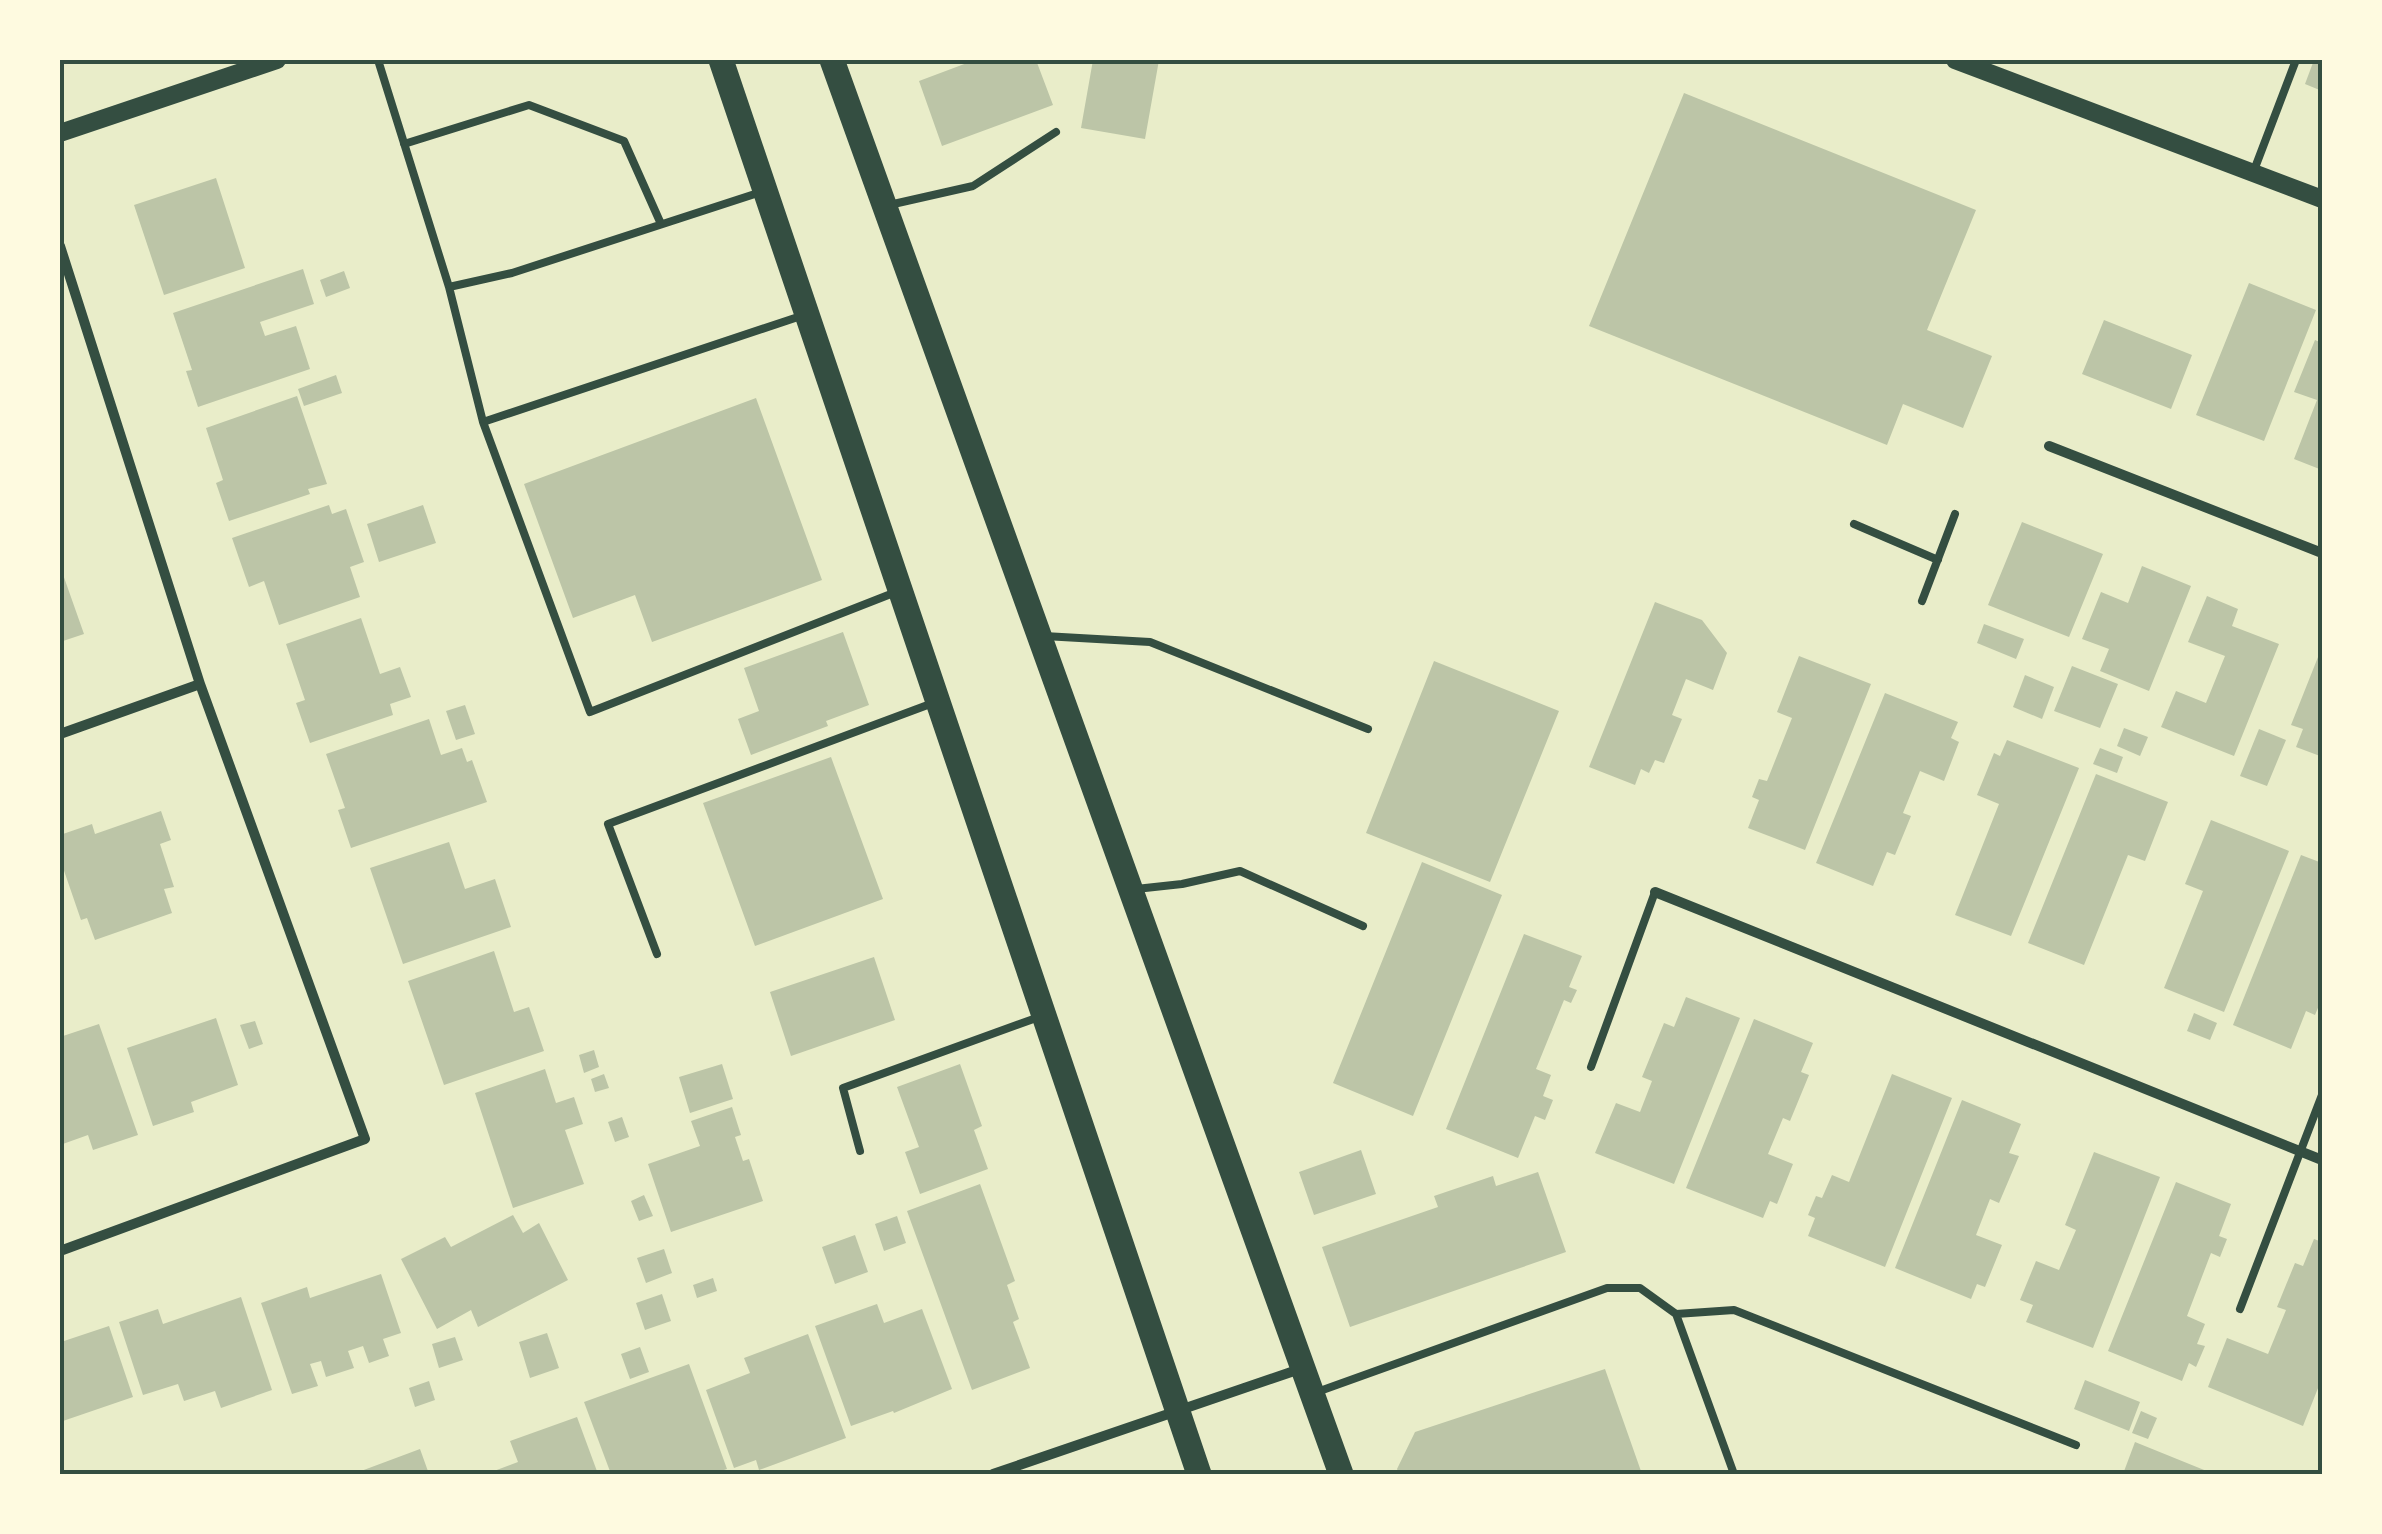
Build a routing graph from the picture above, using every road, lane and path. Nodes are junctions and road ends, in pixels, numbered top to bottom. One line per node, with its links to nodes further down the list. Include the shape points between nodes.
1 (277, 60): 8 (street)
2 (378, 60): 9 (lane)
3 (720, 60): 11 (main road)
4 (832, 60): 13 (main road)
5 (2296, 60): 10 (lane)
6 (1966, 62): 10 (street)
7 (1056, 132): 13 (lane, via 973,186)
8 (60, 133)
9 (404, 144): 14 (lane, via 529,105 624,141); 16 (lane)
10 (2253, 173): 12 (street)
11 (764, 191): 14 (lane); 17 (main road)
12 (2322, 199)
13 (885, 206): 26 (main road)
14 (662, 224): 16 (lane)
15 (60, 246): 27 (street)
16 (450, 287): 18 (lane)
17 (806, 314): 18 (lane); 24 (main road)
18 (483, 422): 24 (lane, via 590,712)
19 (2049, 446): 22 (street)
20 (1955, 514): 23 (lane)
21 (1854, 524): 23 (lane)
22 (2322, 553)
23 (1938, 560): 25 (lane)
24 (900, 590): 28 (main road)
25 (1922, 601)
26 (1039, 636): 29 (lane, via 1150,642); 31 (main road)
27 (200, 684): 30 (street); 41 (street, via 364,1139)
28 (937, 702): 34 (lane, via 608,824); 35 (main road)
29 (1368, 730)
30 (60, 734)
31 (1131, 889): 33 (lane, via 1240,871); 44 (main road)
32 (1655, 892): 36 (lane); 39 (street)
33 (1363, 926)
34 (657, 954)
35 (1044, 1016): 38 (lane, via 842,1088); 46 (main road)
36 (1592, 1067)
37 (2322, 1095): 39 (lane)
38 (860, 1150)
39 (2300, 1152): 40 (street); 42 (lane)
40 (2322, 1160)
41 (60, 1251)
42 (2240, 1309)
43 (1676, 1314): 45 (lane, via 1640,1288 1608,1288); 47 (lane, via 1734,1310); 51 (lane)
44 (1304, 1367): 45 (main road); 46 (street)
45 (1313, 1393): 50 (main road)
46 (1176, 1410): 48 (street); 49 (main road)
47 (2076, 1445)
48 (993, 1474)
49 (1199, 1474)
50 (1342, 1474)
51 (1734, 1474)

